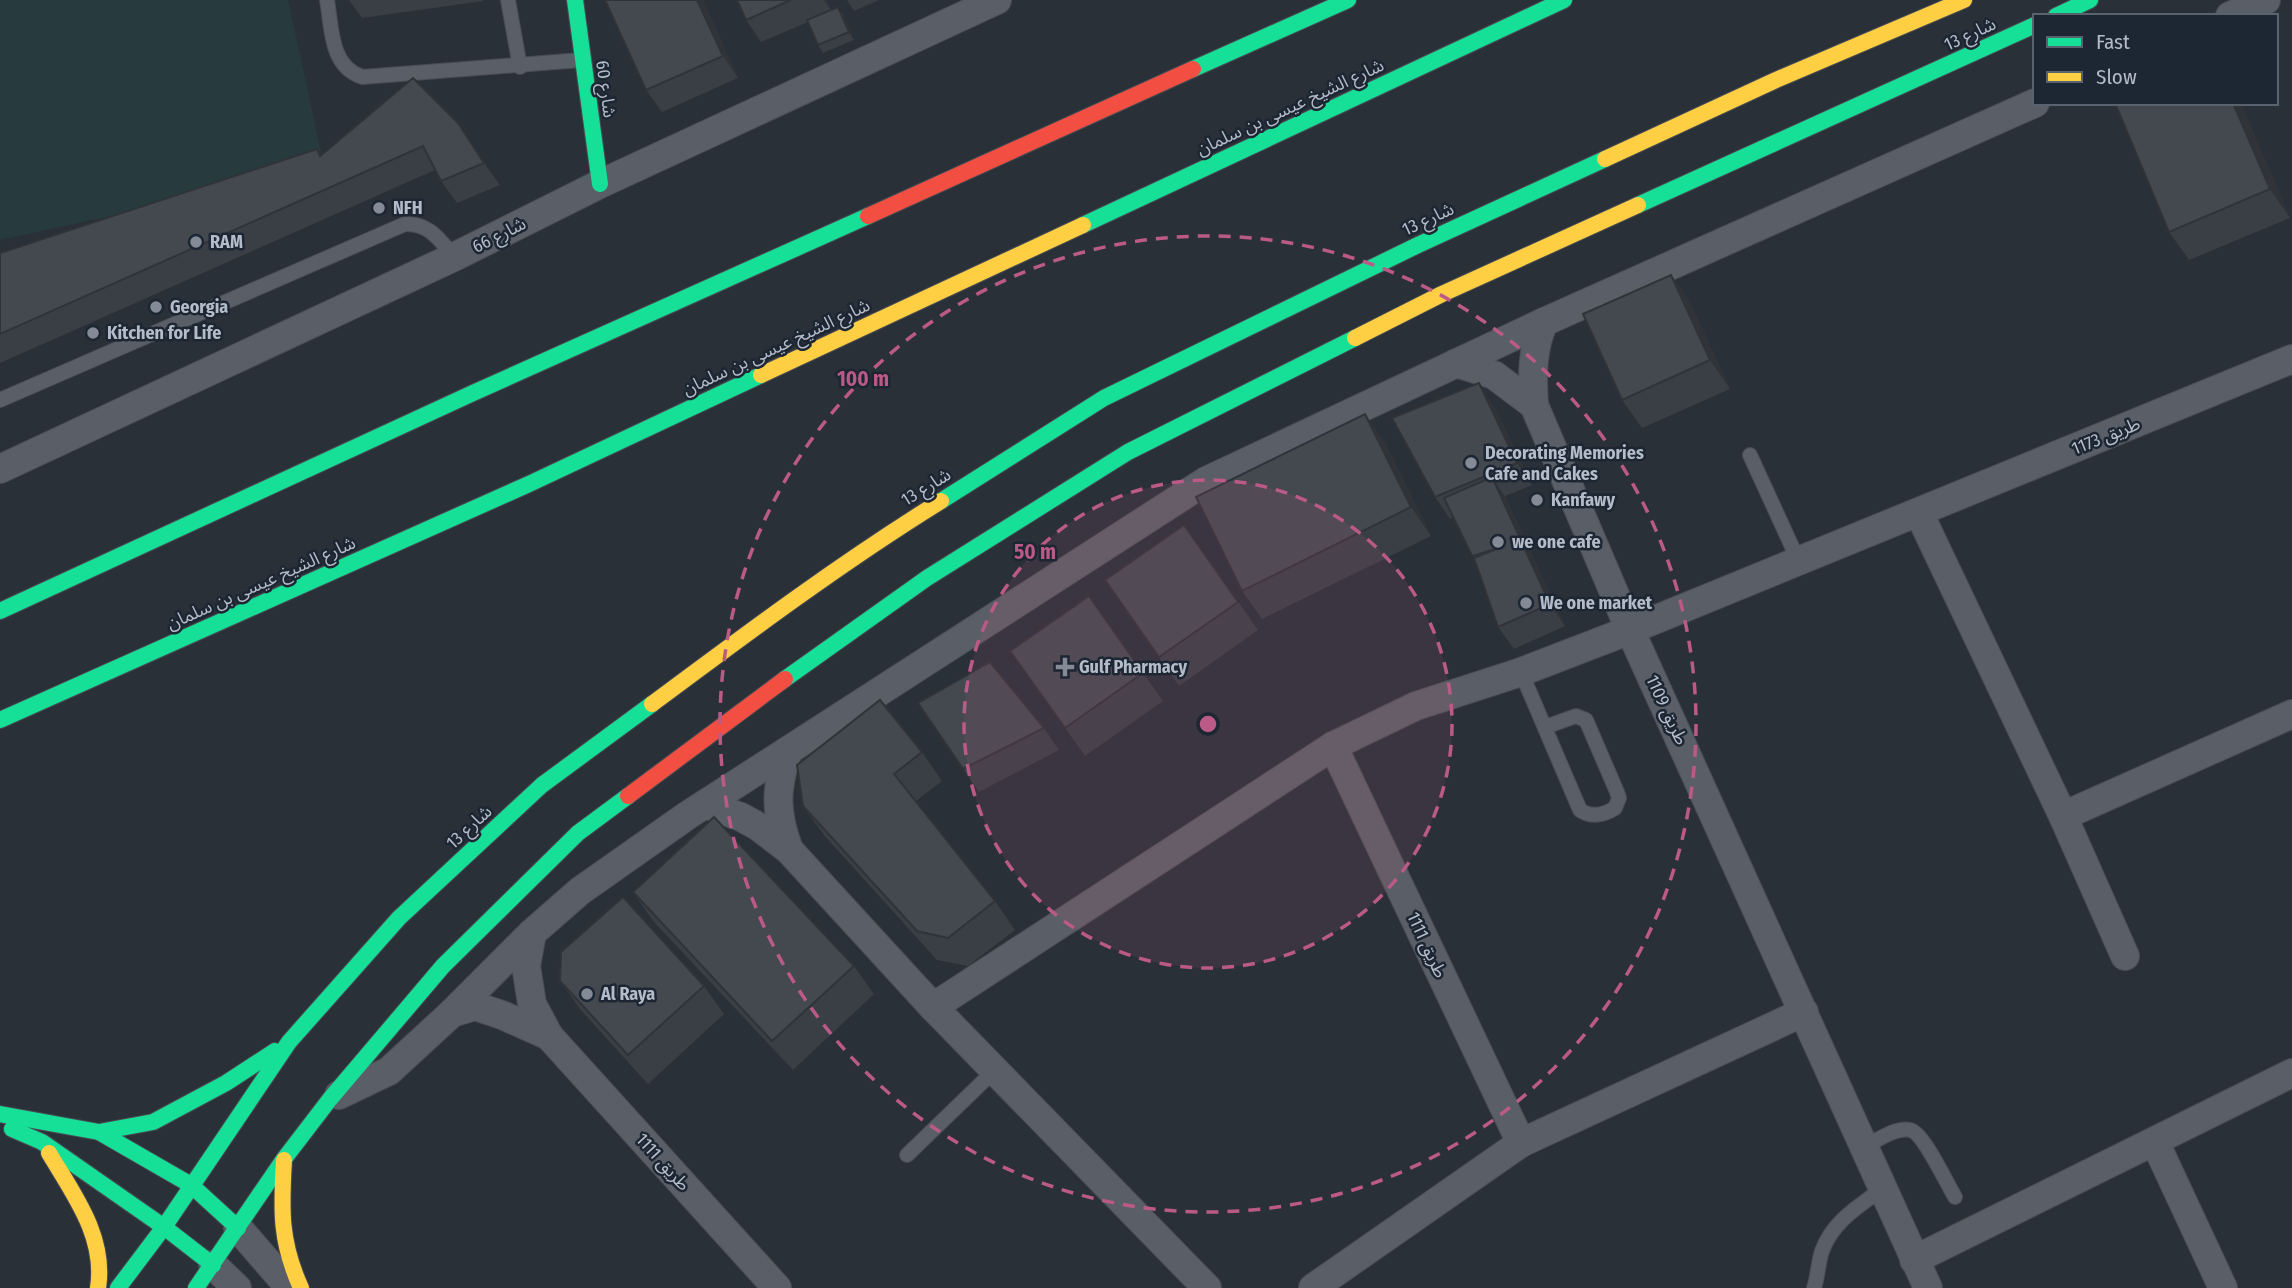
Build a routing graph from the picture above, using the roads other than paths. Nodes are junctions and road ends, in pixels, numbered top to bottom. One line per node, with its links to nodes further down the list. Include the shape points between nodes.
1 (327, 0): 14 (lane, via 338,59 344,68 362,77)
2 (508, 0): 14 (lane)
3 (575, 0): 13 (main road, شارع 60)
4 (997, 0): 16 (street, شارع 66)
5 (1348, 0): 27 (main road)
6 (1564, 0): 31 (main road, شارع الشيخ عيسى بن سلمان, via 529,484)
7 (1964, 0): 44 (main road, شارع 13, via 1776,80 1418,244 1104,398 900,526 542,785 399,918)
8 (2090, 0): 10 (main road)
9 (2266, 0): 11 (street)
10 (2060, 14)
11 (2234, 14)
12 (2033, 26): 47 (main road, شارع 13, via 1430,300 1128,452 939,571 578,833 443,966)
13 (583, 60): 14 (lane); 16 (main road, شارع 60)
14 (520, 67)
15 (2033, 104): 18 (street)
16 (600, 184): 17 (street, شارع 66)
17 (454, 257): 21 (lane, via 425,226 405,223); 24 (street, شارع 66)
18 (1544, 322): 20 (street); 22 (street, طريق 1109, via 1536,339)
19 (2292, 359): 25 (street, طريق 1173)
20 (1456, 362): 22 (street, via 1494,375); 34 (street, via 1206,481)
21 (0, 400)
22 (1534, 405): 28 (street, طريق 1109)
23 (1750, 455): 26 (lane)
24 (0, 467)
25 (1919, 513): 26 (street, طريق 1173); 36 (street)
26 (1798, 562): 28 (street, طريق 1173)
27 (0, 611)
28 (1630, 631): 29 (street, طريق 1173); 41 (street, طريق 1109)
29 (1521, 672): 32 (lane); 33 (street, طريق 1173, via 1416,706)
30 (2292, 713): 36 (street)
31 (0, 720)
32 (1545, 727): 32 (lane, via 1580,810 1595,816 1615,808 1619,797 1586,720 1576,716)
33 (1334, 746): 40 (street, طريق 1173); 53 (street, طريق 1111)
34 (788, 751): 35 (street); 37 (street, via 779,775 777,801)
35 (705, 804): 37 (street, via 741,817); 38 (street, via 580,891)
36 (2063, 816): 39 (street)
37 (789, 850): 40 (street)
38 (532, 933): 42 (street); 43 (street, طريق 1111, via 526,966 532,1004)
39 (2125, 956)
40 (933, 1007): 45 (street)
41 (1804, 1012): 53 (street); 54 (street, طريق 1109)
42 (452, 1013): 43 (street, طريق 1111, via 475,1006); 47 (street, via 389,1071)
43 (549, 1037): 70 (street, طريق 1111)
44 (289, 1042): 50 (main road, via 153,1122); 57 (main road, شارع 13)
45 (994, 1071): 55 (lane); 71 (street)
46 (2292, 1073): 52 (street)
47 (330, 1100): 56 (main road, شارع 13)
48 (0, 1114): 50 (main road)
49 (0, 1124): 51 (main road)
50 (99, 1132): 57 (main road)
51 (42, 1142): 60 (main road); 64 (main road, via 86,1216 96,1244)
52 (2155, 1142): 62 (street); 75 (street)
53 (1521, 1143): 72 (street)
54 (1864, 1147): 58 (street, طريق 1109); 59 (lane, via 1907,1129 1914,1131)
55 (906, 1155)
56 (284, 1159): 61 (main road, شارع 13); 69 (main road, via 281,1216 289,1262)
57 (191, 1185): 60 (main road, شارع 13); 61 (main road)
58 (1882, 1189): 62 (street, طريق 1109); 73 (lane, via 1836,1226 1823,1249)
59 (1955, 1197)
60 (164, 1227): 63 (main road); 65 (main road, شارع 13)
61 (238, 1228): 63 (main road, شارع 13); 68 (street)
62 (1914, 1260): 74 (street, طريق 1109)
63 (213, 1265): 66 (main road, شارع 13); 67 (street)
64 (98, 1288)
65 (118, 1288)
66 (196, 1288)
67 (237, 1288)
68 (290, 1288)
69 (301, 1288)
70 (777, 1288)
71 (1208, 1288)
72 (1313, 1288)
73 (1814, 1288)
74 (1928, 1288)
75 (2223, 1288)

